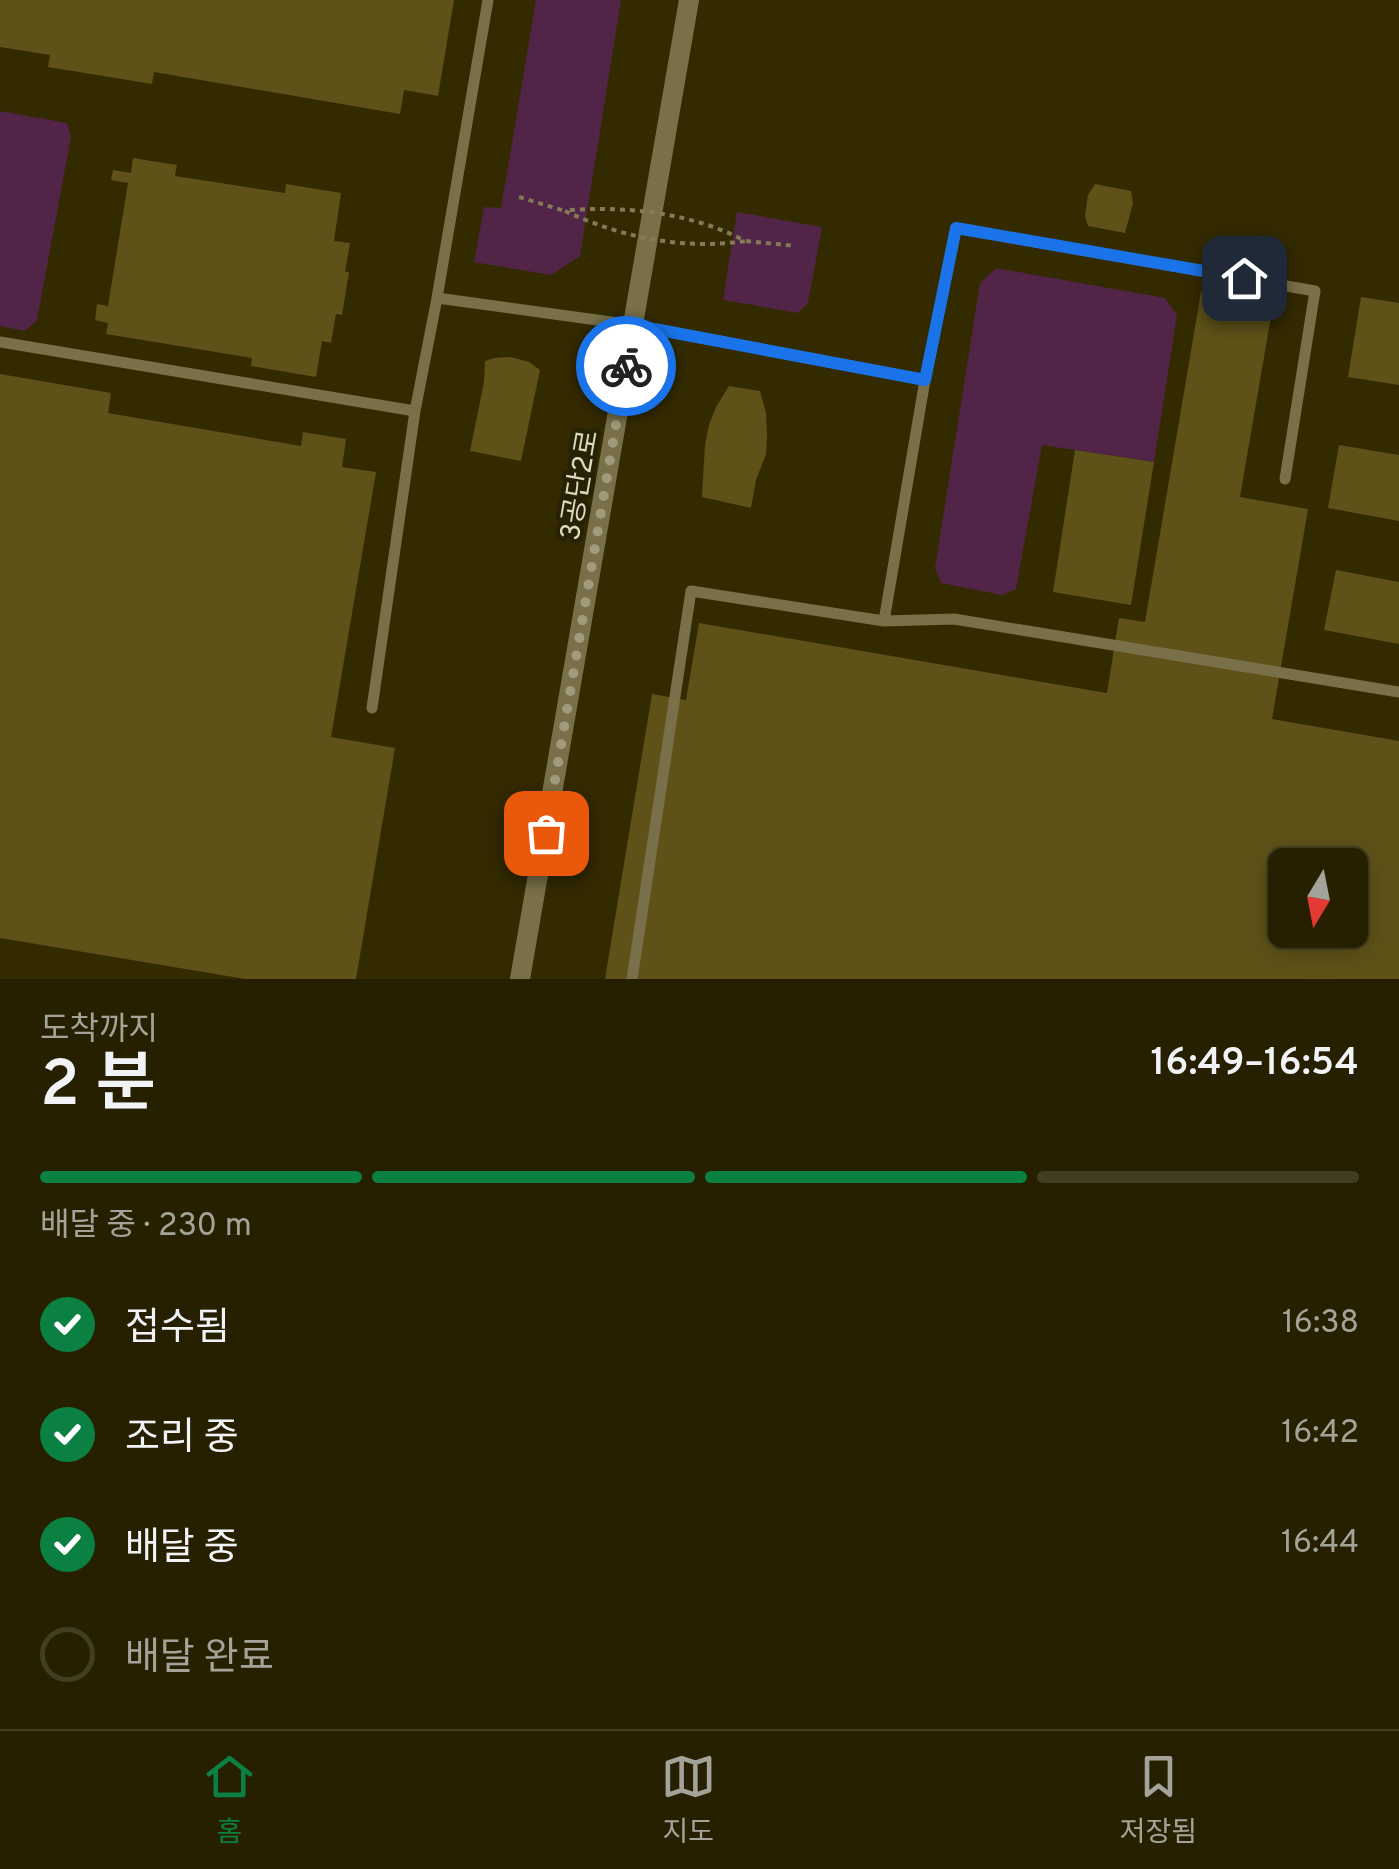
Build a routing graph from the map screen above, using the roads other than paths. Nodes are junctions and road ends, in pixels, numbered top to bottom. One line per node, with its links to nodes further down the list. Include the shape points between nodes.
1 (488, 0): 3 (lane)
2 (689, 0): 4 (street, 3공단2로)
3 (437, 298): 4 (lane); 7 (lane)
4 (633, 325): 6 (lane); 12 (street, 3공단2로)
5 (0, 342): 7 (lane)
6 (925, 380): 8 (lane, via 956,228 1316,291); 9 (lane)
7 (415, 411): 11 (lane)
8 (1285, 480)
9 (884, 621): 10 (lane, via 954,619); 13 (lane, via 692,591)
10 (1399, 692)
11 (372, 708)
12 (520, 979)
13 (632, 979)

